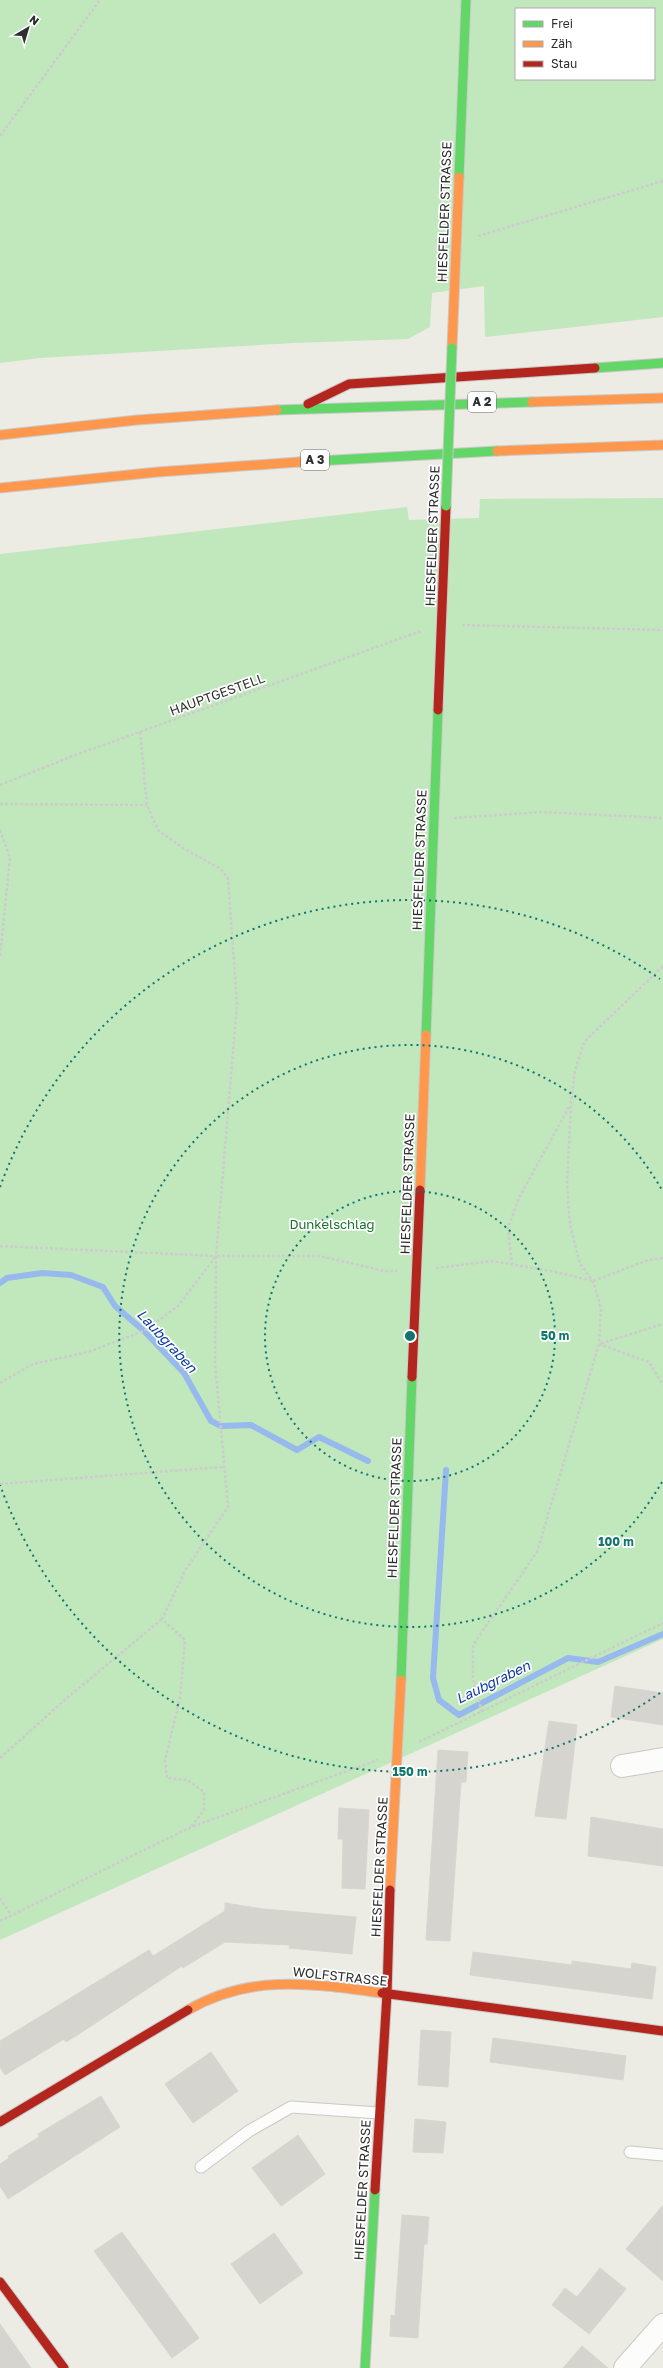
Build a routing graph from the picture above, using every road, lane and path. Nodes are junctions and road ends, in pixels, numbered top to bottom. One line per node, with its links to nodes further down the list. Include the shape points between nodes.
1 (100, 0): 3 (path)
2 (466, 0): 5 (main road, HIESFELDER STRASSE)
3 (0, 136)
4 (663, 181): 5 (path, via 508,229)
5 (456, 241): 14 (main road, HIESFELDER STRASSE, bridge)
6 (663, 363): 8 (main road, via 349,384)
7 (663, 398): 8 (main road, A 2)
8 (302, 408): 9 (main road, via 137,420)
9 (0, 436)
10 (631, 444): 11 (main road); 12 (main road); 13 (main road, A 3, via 346,458 120,474)
11 (663, 445)
12 (650, 454)
13 (0, 488)
14 (442, 628): 15 (path, HAUPTGESTELL, via 467,625); 16 (path, HAUPTGESTELL, via 424,630); 21 (main road, HIESFELDER STRASSE)
15 (663, 630)
16 (140, 732): 17 (path, HAUPTGESTELL); 19 (path)
17 (0, 785)
18 (0, 804): 19 (path)
19 (147, 805): 27 (path, via 158,830 182,848 221,869 228,878 237,1004)
20 (663, 818): 21 (path, via 541,812)
21 (434, 819): 30 (main road, HIESFELDER STRASSE)
22 (0, 830): 23 (path, via 10,858)
23 (0, 957)
24 (663, 966): 25 (path, via 584,1042 575,1071)
25 (571, 1103): 29 (path, via 519,1198 508,1228); 31 (path, via 567,1184 570,1225 580,1264)
26 (0, 1246): 27 (path)
27 (216, 1256): 30 (path, via 320,1256 384,1271); 34 (path, via 178,1306 144,1331 88,1352 33,1364); 36 (path, via 216,1363)
28 (663, 1258): 31 (path, via 648,1260)
29 (512, 1265): 30 (path, via 492,1261); 31 (path)
30 (416, 1271): 41 (main road, HIESFELDER STRASSE)
31 (593, 1281): 33 (path, via 601,1308)
32 (663, 1324): 33 (path)
33 (598, 1344): 35 (path, via 649,1362); 40 (path, via 536,1552 473,1645 472,1678)
34 (0, 1383)
35 (663, 1385)
36 (223, 1467): 37 (path); 38 (path, via 228,1507 186,1569)
37 (0, 1484)
38 (162, 1619): 42 (path); 45 (path, via 185,1640 180,1698 165,1760 168,1778 187,1780 204,1792 204,1810)
39 (663, 1623): 40 (path)
40 (482, 1712): 41 (path)
41 (398, 1752): 45 (path); 49 (main road, HIESFELDER STRASSE)
42 (0, 1758)
43 (663, 1759): 44 (street)
44 (622, 1766)
45 (191, 1827): 47 (path)
46 (0, 1898): 47 (path)
47 (12, 1915): 48 (path)
48 (0, 1921)
49 (387, 1994): 50 (main road, WOLFSTRASSE); 51 (main road, HIESFELDER STRASSE); 52 (main road, WOLFSTRASSE, via 297,1983 240,1988 200,2003)
50 (663, 2031)
51 (379, 2113): 55 (lane, via 291,2107 249,2131); 59 (main road, HIESFELDER STRASSE)
52 (0, 2122)
53 (630, 2152): 54 (lane)
54 (663, 2155)
55 (201, 2167)
56 (0, 2282): 58 (main road)
57 (663, 2325): 60 (street)
58 (64, 2368)
59 (365, 2368)
60 (625, 2368)

